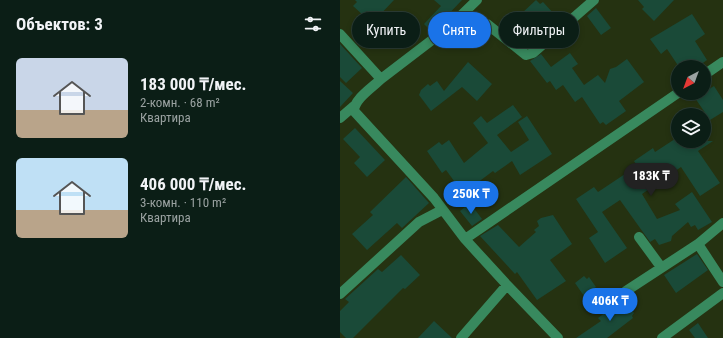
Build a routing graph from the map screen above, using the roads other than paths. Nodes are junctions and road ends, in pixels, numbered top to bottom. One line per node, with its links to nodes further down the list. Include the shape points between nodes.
1 (477, 0): 3 (street)
2 (594, 0): 4 (street, via 533,53 526,55)
3 (466, 12)
4 (491, 27)
5 (340, 34): 9 (street)
6 (428, 42): 9 (street)
7 (723, 62): 8 (street)
8 (711, 70)
9 (381, 79): 11 (street)
10 (671, 98): 16 (street)
11 (354, 106): 12 (street); 13 (street, via 354,111)
12 (340, 118)
13 (442, 210): 16 (street); 23 (street, via 419,222)
14 (723, 223): 17 (street)
15 (639, 237): 18 (street)
16 (465, 239): 20 (street)
17 (698, 244): 18 (street); 19 (street)
18 (661, 268): 21 (street)
19 (723, 282)
20 (507, 285): 24 (street); 25 (street)
21 (626, 291)
22 (723, 293): 26 (street)
23 (340, 294)
24 (461, 338)
25 (558, 338)
26 (662, 338)

